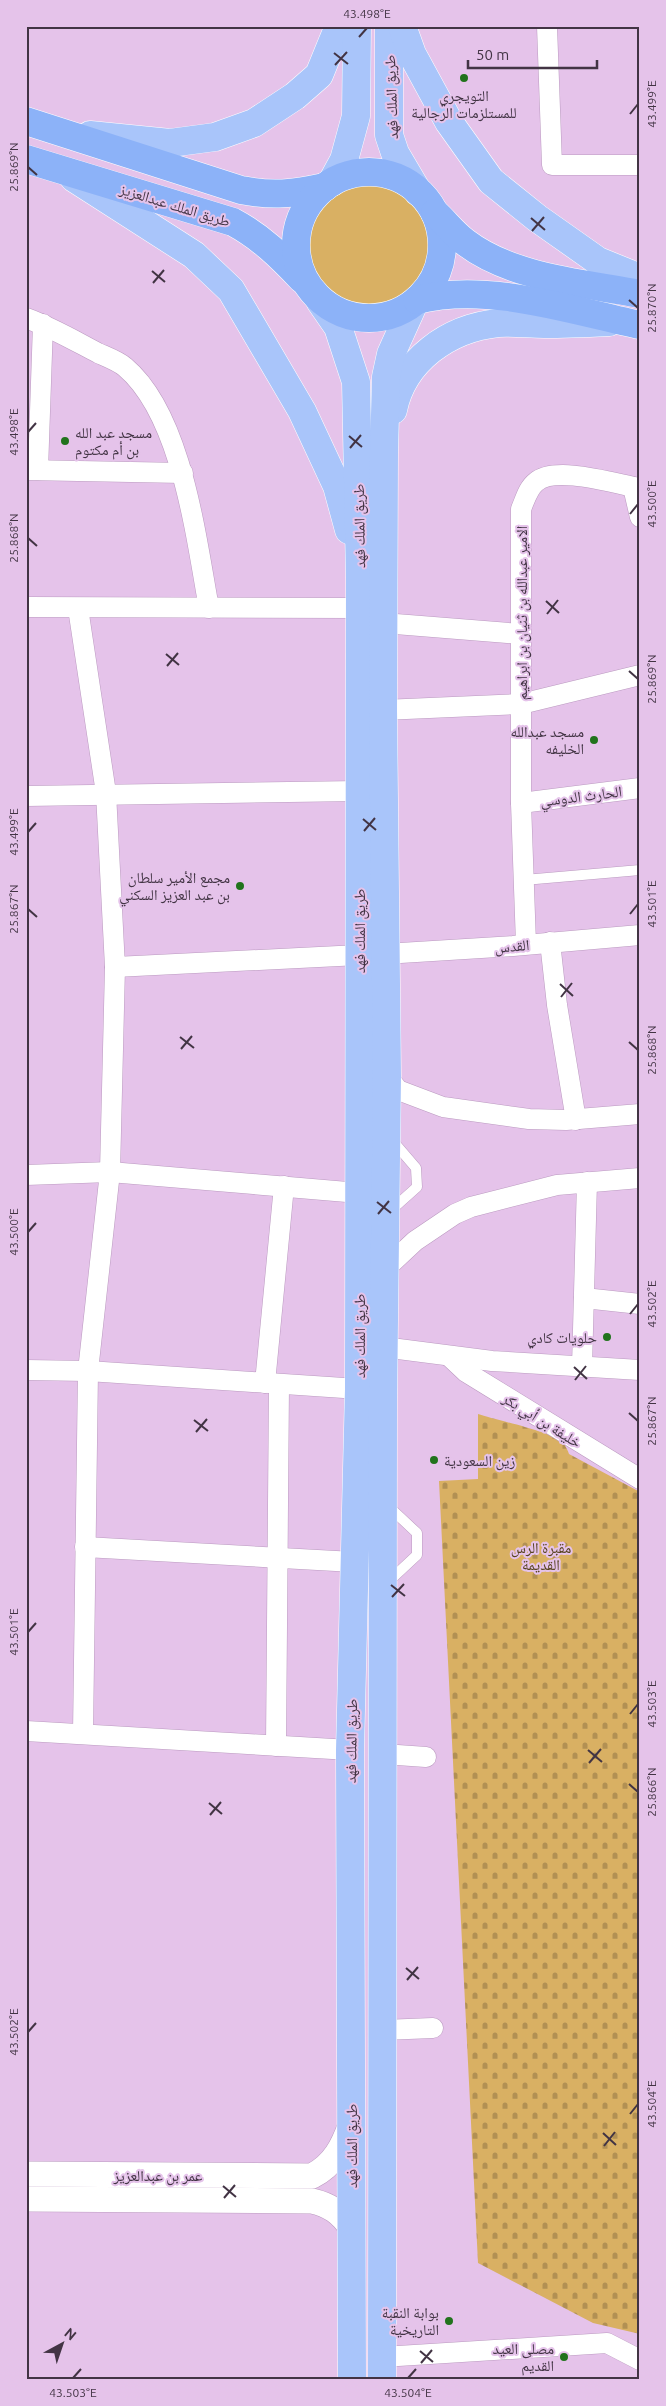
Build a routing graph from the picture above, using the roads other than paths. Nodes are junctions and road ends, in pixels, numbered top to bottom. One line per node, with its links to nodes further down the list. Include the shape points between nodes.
1 (339, 26): 9 (main road, via 319,75 295,96 246,126 214,137 170,143)
2 (357, 26): 6 (main road)
3 (389, 26): 7 (main road, طريق الملك فهد)
4 (402, 26): 17 (main road, via 412,54 449,122 491,181 598,261)
5 (547, 26): 10 (street, via 552,165)
6 (356, 72): 7 (main road, via 364,88 376,90); 12 (main road, via 356,116 352,137)
7 (389, 74): 14 (main road, طريق الملك فهد, via 389,135 395,153)
8 (26, 121): 9 (highway)
9 (60, 133): 13 (highway)
10 (640, 165)
11 (41, 166): 15 (highway, طريق الملك عبدالعزيز); 29 (main road, via 194,255 231,290 302,411 337,486)
12 (328, 184): 13 (highway, via 297,194 270,195); 14 (highway, via 354,173 377,172 399,179); 18 (highway, via 314,196 301,215 295,238 297,261)
13 (227, 186): 15 (highway, via 232,197 231,209)
14 (426, 202): 16 (highway, via 465,242 496,261); 21 (highway, via 442,236 441,261 431,284)
15 (217, 217): 18 (highway, طريق الملك عبدالعزيز, via 254,234 273,248)
16 (520, 270): 19 (highway); 20 (highway, via 514,275 511,285)
17 (640, 278)
18 (313, 292): 21 (highway, via 342,314 367,319 392,315); 29 (main road, طريق الملك فهد, via 338,327 356,382)
19 (640, 294)
20 (516, 299): 21 (highway, via 474,293 442,294); 23 (highway)
21 (416, 302): 24 (main road, طريق الملك فهد, via 390,354 386,377)
22 (34, 321): 25 (street); 26 (street, via 124,366 143,386 156,408)
23 (632, 323): 24 (main road, via 499,323 471,328 447,339 423,356 406,376 396,397)
24 (384, 453): 34 (main road, طريق الملك فهد)
25 (32, 470): 26 (street)
26 (183, 473): 32 (street)
27 (636, 488): 28 (street); 35 (street, الامير عبدالله بن ثنيان بن ابراهيم, via 568,475 553,475 536,481 521,509)
28 (640, 517)
29 (360, 578): 33 (main road, طريق الملك فهد)
30 (26, 607): 31 (street)
31 (78, 608): 32 (street); 41 (street)
32 (209, 608): 33 (street)
33 (360, 608): 40 (main road, طريق الملك فهد)
34 (383, 623): 35 (street); 38 (main road, طريق الملك فهد)
35 (521, 634): 37 (street, الامير عبدالله بن ثنيان بن ابراهيم)
36 (640, 675): 37 (street)
37 (522, 704): 38 (street); 43 (street, الامير عبدالله بن ثنيان بن ابراهيم)
38 (383, 710): 49 (main road, طريق الملك فهد)
39 (640, 788): 43 (street, الحارث الدوسي)
40 (360, 791): 41 (street); 49 (main road, طريق الملك فهد)
41 (106, 794): 42 (street); 50 (street)
42 (26, 796)
43 (521, 803): 45 (street, الامير عبدالله بن ثنيان بن ابراهيم)
44 (640, 870): 45 (lane)
45 (524, 880): 48 (street, الامير عبدالله بن ثنيان بن ابراهيم)
46 (640, 935): 47 (street, القدس)
47 (550, 942): 48 (street, القدس); 53 (street)
48 (526, 944): 49 (street, القدس)
49 (372, 955): 50 (street, القدس); 51 (main road, طريق الملك فهد); 59 (main road, طريق الملك فهد)
50 (115, 967): 54 (street)
51 (386, 1076): 53 (street, via 398,1090 443,1107 529,1119); 60 (main road, طريق الملك فهد)
52 (640, 1114): 53 (street)
53 (576, 1120)
54 (110, 1172): 55 (street); 58 (street); 68 (street)
55 (26, 1175)
56 (640, 1178): 57 (street)
57 (587, 1182): 60 (street, via 557,1185 471,1207 415,1241); 61 (street)
58 (284, 1186): 59 (street); 69 (street)
59 (359, 1193): 70 (main road, طريق الملك فهد)
60 (384, 1270): 63 (main road, طريق الملك فهد)
61 (584, 1298): 62 (street); 65 (street)
62 (640, 1304)
63 (384, 1347): 64 (street); 72 (main road, طريق الملك فهد)
64 (448, 1356): 65 (street); 71 (street, خليفة بن أبي بكر, via 466,1372)
65 (582, 1367): 67 (street)
66 (26, 1370): 68 (street)
67 (640, 1370)
68 (88, 1371): 69 (street); 73 (street)
69 (272, 1384): 70 (street); 74 (street)
70 (359, 1389): 76 (main road, طريق الملك فهد)
71 (640, 1479)
72 (383, 1502): 75 (main road, طريق الملك فهد); 77 (lane, via 417,1533 417,1555)
73 (86, 1547): 74 (street); 79 (street)
74 (277, 1558): 76 (street); 80 (street)
75 (383, 1558): 76 (main road); 77 (main road, طريق الملك فهد)
76 (355, 1559): 81 (main road, طريق الملك فهد)
77 (383, 1586): 82 (main road, طريق الملك فهد)
78 (26, 1731): 79 (street)
79 (83, 1734): 80 (street)
80 (276, 1746): 81 (street)
81 (350, 1750): 86 (main road, طريق الملك فهد)
82 (383, 1754): 83 (street); 85 (main road, طريق الملك فهد)
83 (426, 1757)
84 (432, 2028): 85 (street)
85 (383, 2030): 91 (main road, طريق الملك فهد)
86 (351, 2124): 87 (street, عمر بن عبدالعزيز, via 338,2154 326,2169 312,2176); 89 (main road, طريق الملك فهد)
87 (26, 2174)
88 (26, 2199): 89 (street, عمر بن عبدالعزيز, via 312,2201 335,2210)
89 (352, 2228): 92 (main road, طريق الملك فهد)
90 (640, 2360): 91 (street, via 607,2343)
91 (382, 2369)
92 (352, 2380)

